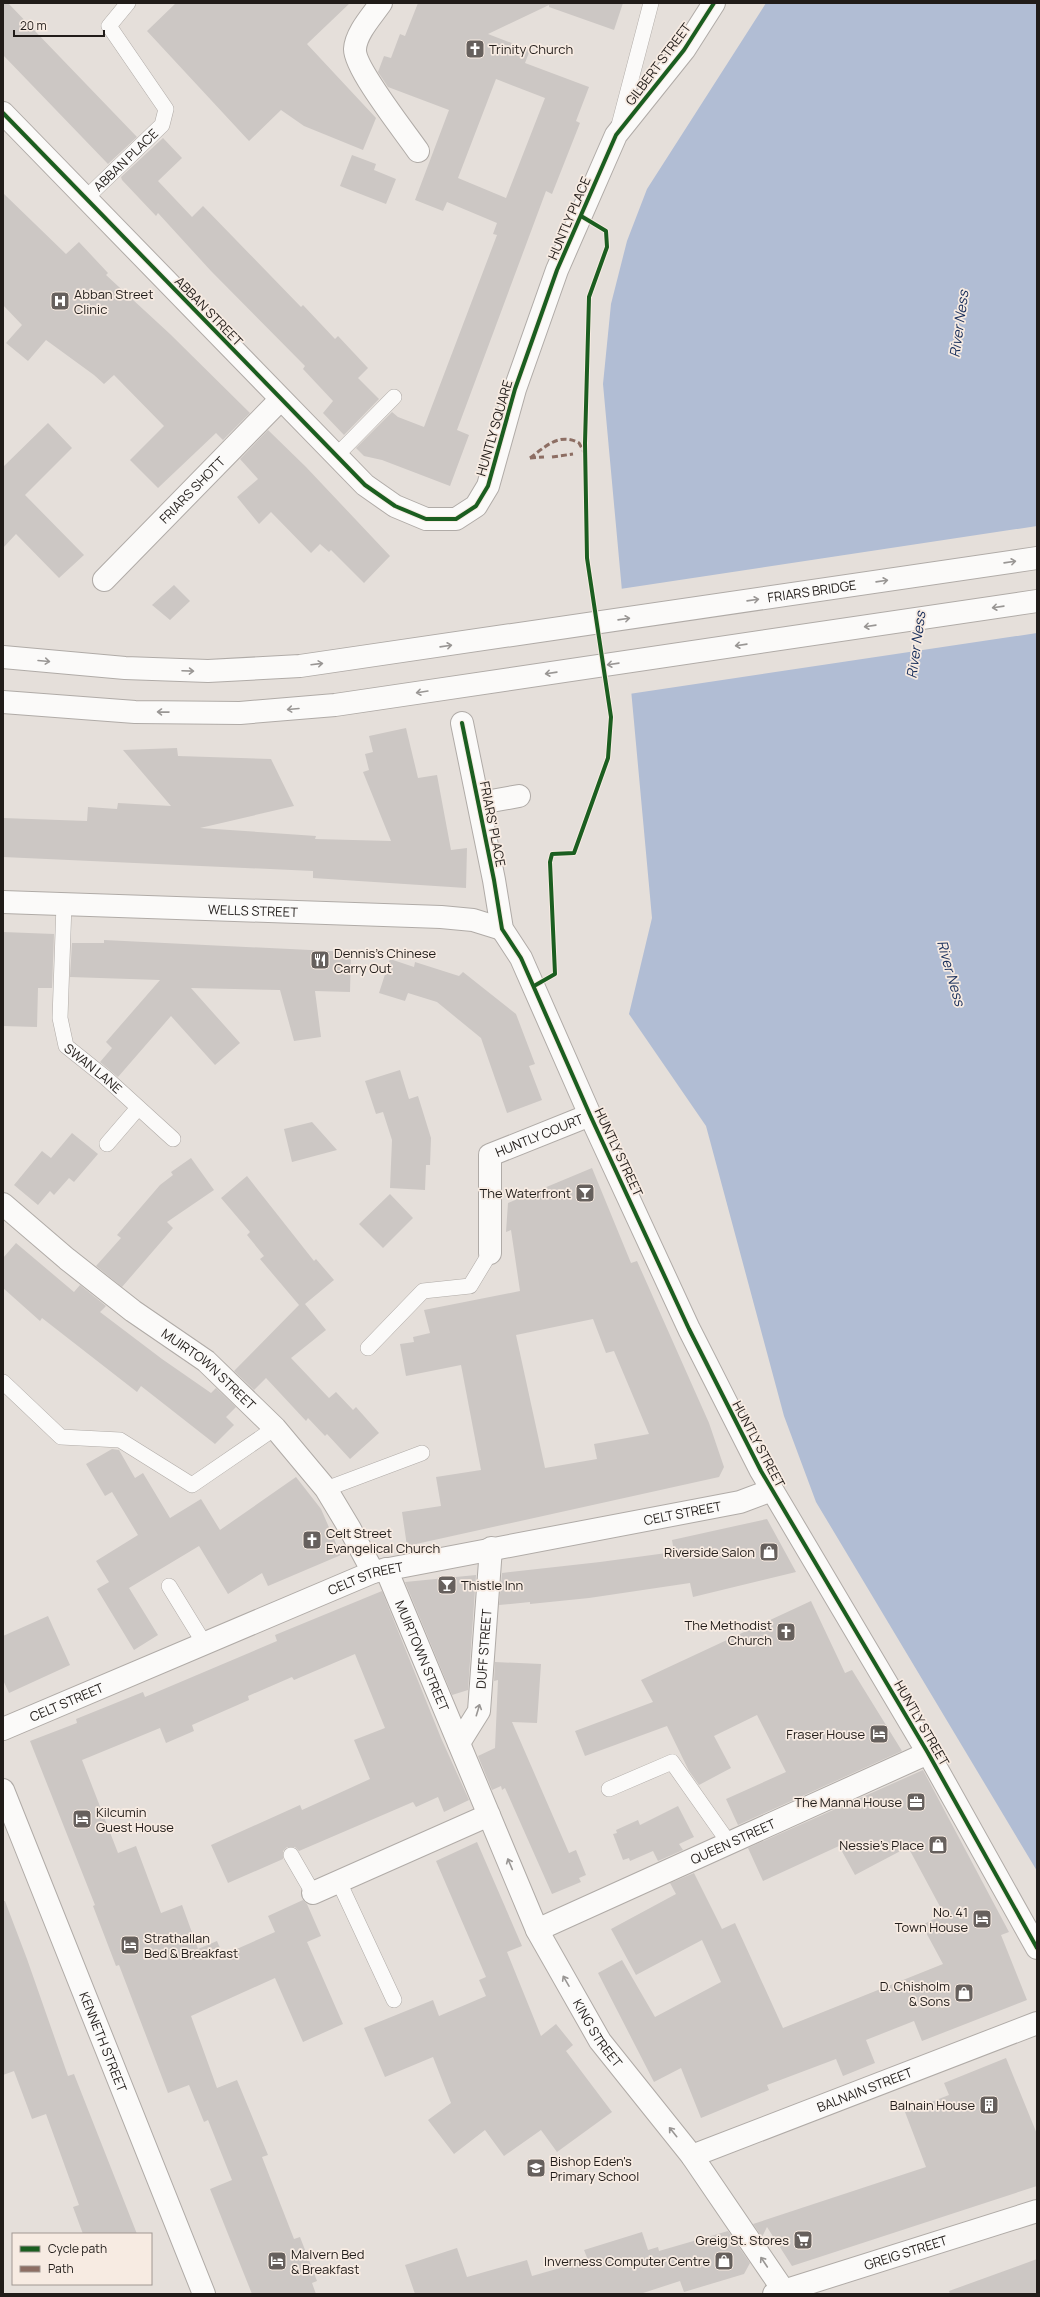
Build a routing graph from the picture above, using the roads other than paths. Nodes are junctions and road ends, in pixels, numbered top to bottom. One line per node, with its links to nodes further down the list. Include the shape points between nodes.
1 (128, 3): 8 (lane, ABBAN PLACE, via 109,26 166,109 162,125)
2 (380, 3): 7 (main road, via 358,39 356,56 364,72)
3 (652, 3): 6 (lane, HUNTLY PLACE)
4 (714, 3): 6 (main road, GILBERT STREET, via 684,50)
5 (3, 113): 8 (main road, ABBAN STREET)
6 (616, 136): 9 (main road, HUNTLY PLACE, via 557,270)
7 (418, 151)
8 (86, 198): 11 (main road, ABBAN STREET)
9 (536, 331): 13 (main road, HUNTLY SQUARE, via 515,388 488,486 476,506)
10 (394, 396): 12 (lane)
11 (280, 400): 12 (main road, ABBAN STREET); 15 (main road, FRIARS SHOTT)
12 (336, 456): 13 (main road, ABBAN STREET, via 365,485 395,506 426,519)
13 (456, 519)
14 (1037, 558): 17 (main road, FRIARS BRIDGE, one-way to 14, via 125,668 208,671 300,666)
15 (104, 580)
16 (1037, 601): 18 (main road, one-way to 18, via 335,705 240,713 135,712)
17 (3, 658)
18 (3, 702)
19 (462, 723): 21 (main road, FRIARS' PLACE)
20 (519, 796): 21 (main road)
21 (480, 803): 24 (main road, FRIARS' PLACE)
22 (3, 902): 23 (main road, WELLS STREET)
23 (64, 904): 24 (main road, WELLS STREET, via 441,917 473,920); 25 (lane, SWAN LANE, via 60,1018 66,1046)
24 (502, 929): 26 (main road, HUNTLY STREET, via 521,958)
25 (138, 1108): 27 (lane, SWAN LANE); 28 (lane)
26 (590, 1115): 30 (main road, HUNTLY COURT, via 490,1155); 36 (main road, HUNTLY STREET, via 689,1329)
27 (173, 1139)
28 (107, 1144)
29 (3, 1204): 33 (main road, MUIRTOWN STREET, via 132,1311 206,1361)
30 (490, 1253): 31 (lane, via 470,1286 423,1291)
31 (368, 1348)
32 (3, 1382): 33 (lane, via 61,1437 120,1440 192,1485)
33 (275, 1428): 35 (main road, MUIRTOWN STREET)
34 (422, 1453): 35 (lane)
35 (326, 1489): 38 (main road, MUIRTOWN STREET)
36 (772, 1490): 37 (main road, CELT STREET, via 740,1502); 43 (main road, HUNTLY STREET)
37 (491, 1548): 38 (main road, CELT STREET); 42 (main road, DUFF STREET, one-way to 37, via 479,1711)
38 (379, 1570): 40 (main road, CELT STREET); 42 (main road, MUIRTOWN STREET)
39 (169, 1586): 40 (lane)
40 (204, 1643): 41 (main road, CELT STREET)
41 (3, 1729)
42 (459, 1743): 46 (main road, KING STREET)
43 (928, 1753): 47 (main road, QUEEN STREET); 52 (main road, HUNTLY STREET)
44 (609, 1789): 47 (lane, via 672,1762)
45 (3, 1790): 58 (main road, KENNETH STREET)
46 (489, 1815): 49 (main road); 51 (main road, KING STREET, one-way to 46)
47 (729, 1843): 51 (main road, QUEEN STREET)
48 (291, 1855): 50 (lane)
49 (339, 1882): 50 (main road); 53 (lane)
50 (313, 1893)
51 (537, 1930): 55 (main road, KING STREET, one-way to 51, via 600,2041)
52 (1037, 1948)
53 (394, 2000)
54 (1037, 2023): 55 (main road, BALNAIN STREET)
55 (692, 2156): 57 (main road, KING STREET, one-way to 55)
56 (1037, 2211): 57 (main road, GREIG STREET)
57 (781, 2293)
58 (204, 2294)

